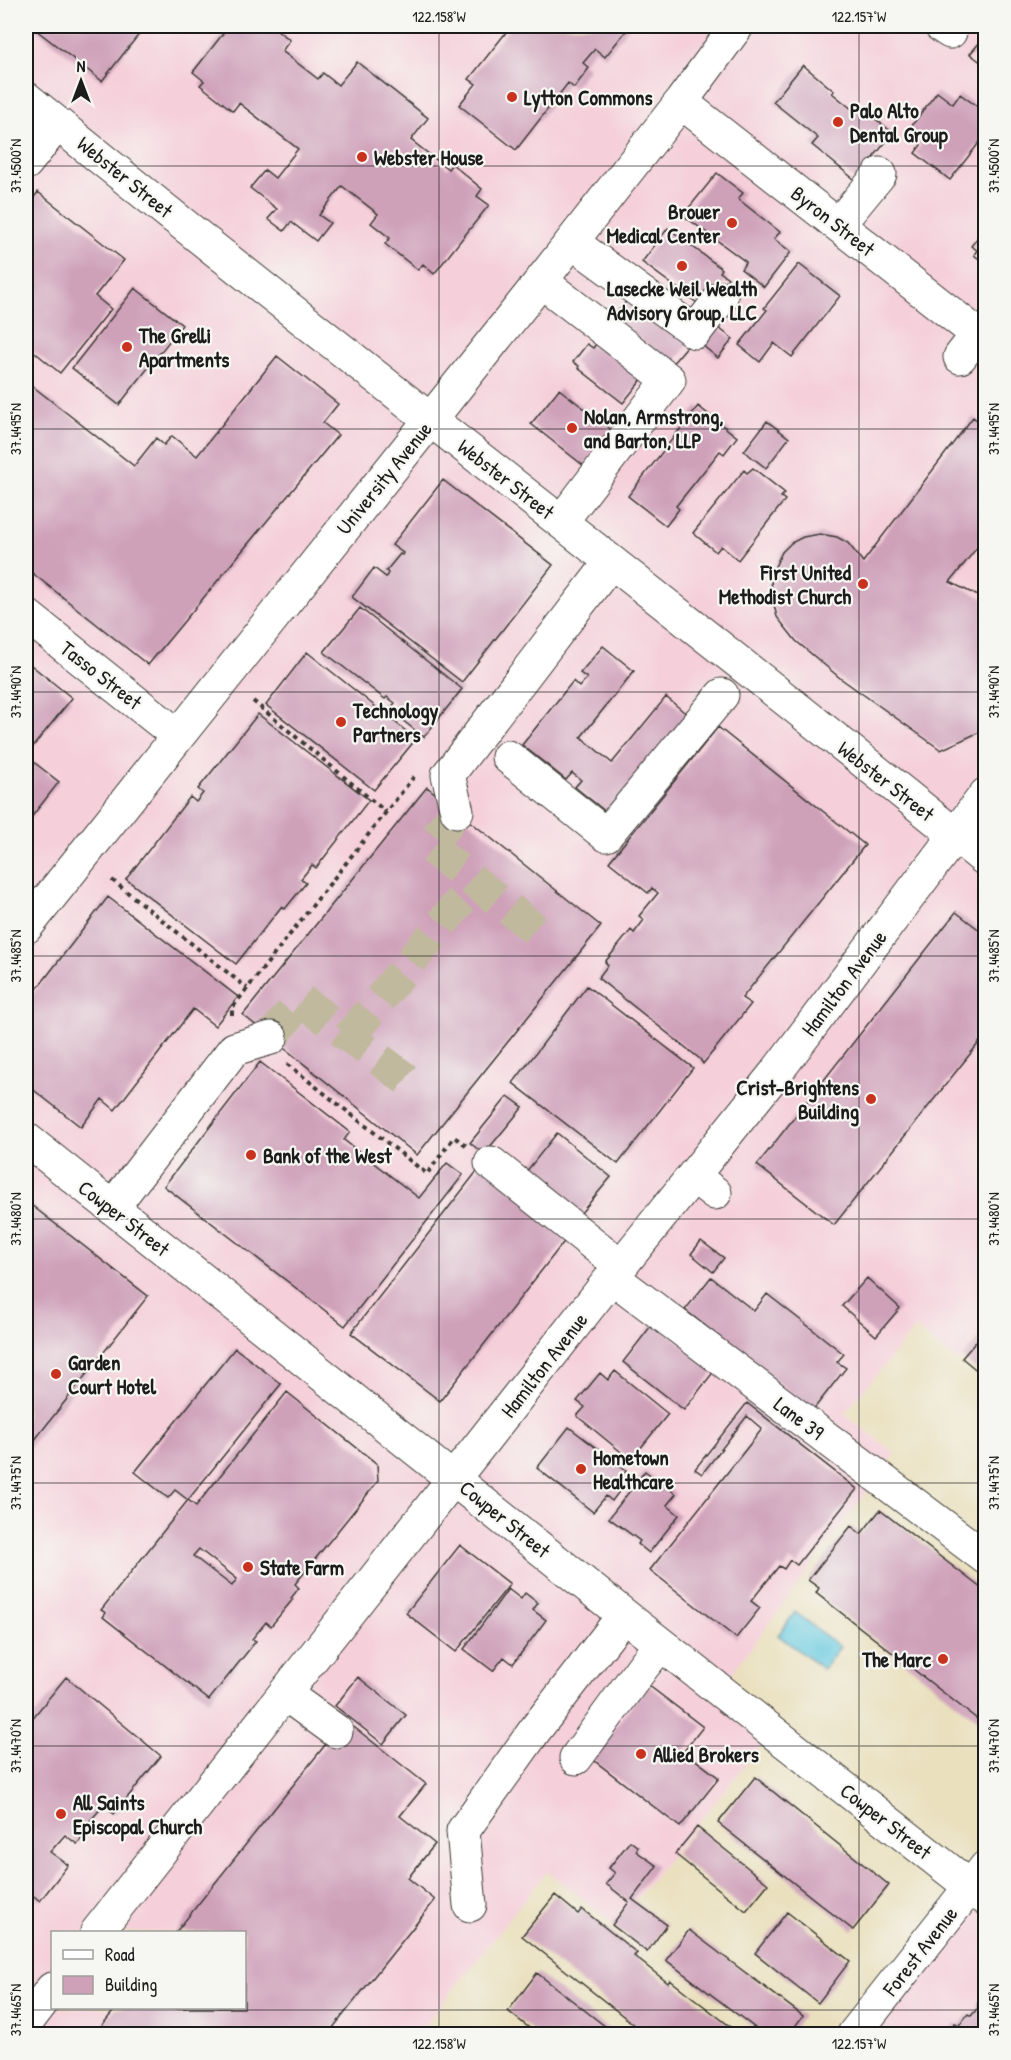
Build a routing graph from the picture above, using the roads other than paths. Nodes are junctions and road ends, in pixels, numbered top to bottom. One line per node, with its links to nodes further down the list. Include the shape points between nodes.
1 (737, 26): 3 (street, University Avenue)
2 (26, 98): 4 (street, Webster Street)
3 (681, 102): 7 (street, Byron Street); 8 (street, University Avenue)
4 (57, 124): 5 (street); 12 (street, Webster Street)
5 (26, 163)
6 (880, 174): 7 (street)
7 (838, 225): 11 (street, Byron Street, via 913,302)
8 (572, 242): 9 (street, University Avenue); 10 (street, via 695,332)
9 (541, 281): 12 (street, University Avenue); 13 (street, via 669,380)
10 (721, 298)
11 (974, 344)
12 (431, 421): 13 (street, Webster Street); 17 (street, University Avenue)
13 (561, 522): 14 (street, Webster Street)
14 (611, 562): 20 (street, via 448,775); 21 (street, Webster Street)
15 (26, 615): 17 (street, Tasso Street)
16 (722, 694): 18 (street, via 606,835)
17 (177, 735): 23 (street, University Avenue)
18 (508, 757)
19 (986, 794): 21 (street, Hamilton Avenue)
20 (457, 811)
21 (955, 834): 22 (street, Webster Street); 28 (street, Hamilton Avenue, via 778,1070 704,1185)
22 (986, 860)
23 (26, 927)
24 (254, 1042): 27 (street)
25 (26, 1139): 27 (street, Cowper Street)
26 (491, 1163): 28 (street, Lane 39)
27 (112, 1208): 29 (street, Cowper Street)
28 (617, 1271): 29 (street, Hamilton Avenue); 30 (street, Lane 39, via 817,1431)
29 (455, 1479): 31 (street, Cowper Street); 32 (street, Hamilton Avenue)
30 (986, 1558)
31 (641, 1629): 33 (street); 35 (street, via 644,1665); 36 (street, Cowper Street); 37 (street, via 535,1730 464,1831)
32 (279, 1702): 34 (street); 38 (street, Hamilton Avenue)
33 (570, 1716)
34 (329, 1740)
35 (576, 1758)
36 (980, 1884): 41 (street, Forest Avenue)
37 (470, 1905)
38 (98, 1931)
39 (51, 1990): 40 (street)
40 (26, 2023)
41 (854, 2034)

